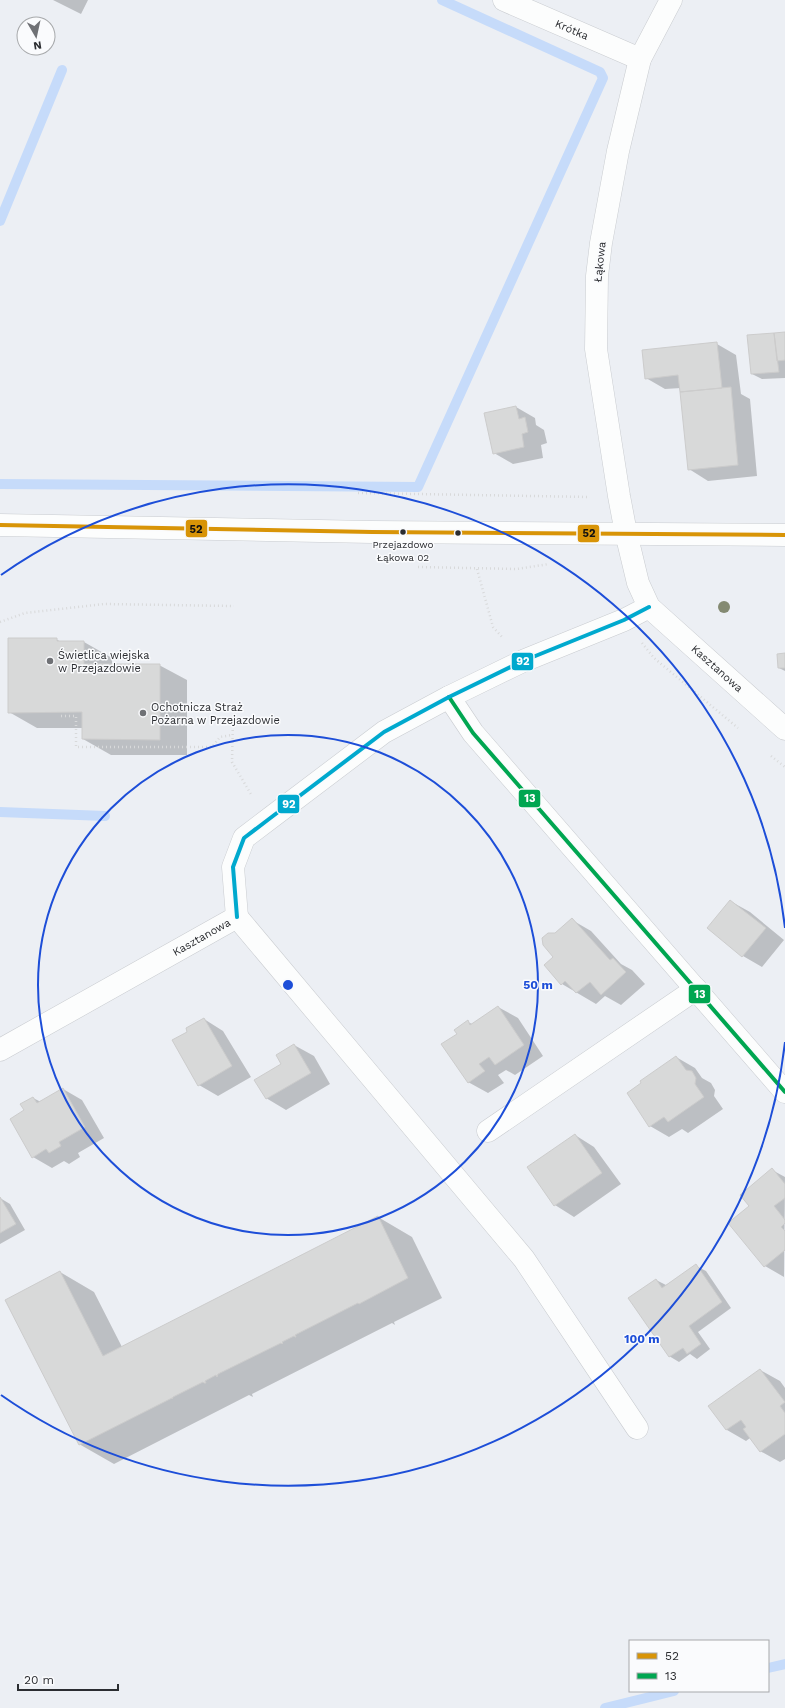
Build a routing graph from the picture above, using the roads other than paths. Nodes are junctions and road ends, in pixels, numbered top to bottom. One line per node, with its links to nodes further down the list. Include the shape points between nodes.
1 (504, 0): 3 (street, Krótka)
2 (671, 0): 3 (street, Łąkowa)
3 (640, 59): 5 (street, Łąkowa, via 618,151 597,276 596,349)
4 (0, 525): 5 (street, via 372,532)
5 (626, 533): 6 (street); 7 (street, Kasztanowa, via 638,583)
6 (785, 535)
7 (649, 607): 8 (street, Kasztanowa, via 624,620 523,661); 9 (street, Kasztanowa)
8 (448, 697): 10 (street, Kasztanowa, via 384,732 244,838 233,866); 11 (street, via 473,733)
9 (785, 729)
10 (237, 917): 12 (street, Kasztanowa); 15 (street, via 524,1260)
11 (696, 989): 13 (street); 14 (street)
12 (0, 1050)
13 (785, 1092)
14 (488, 1131)
15 (637, 1428)

